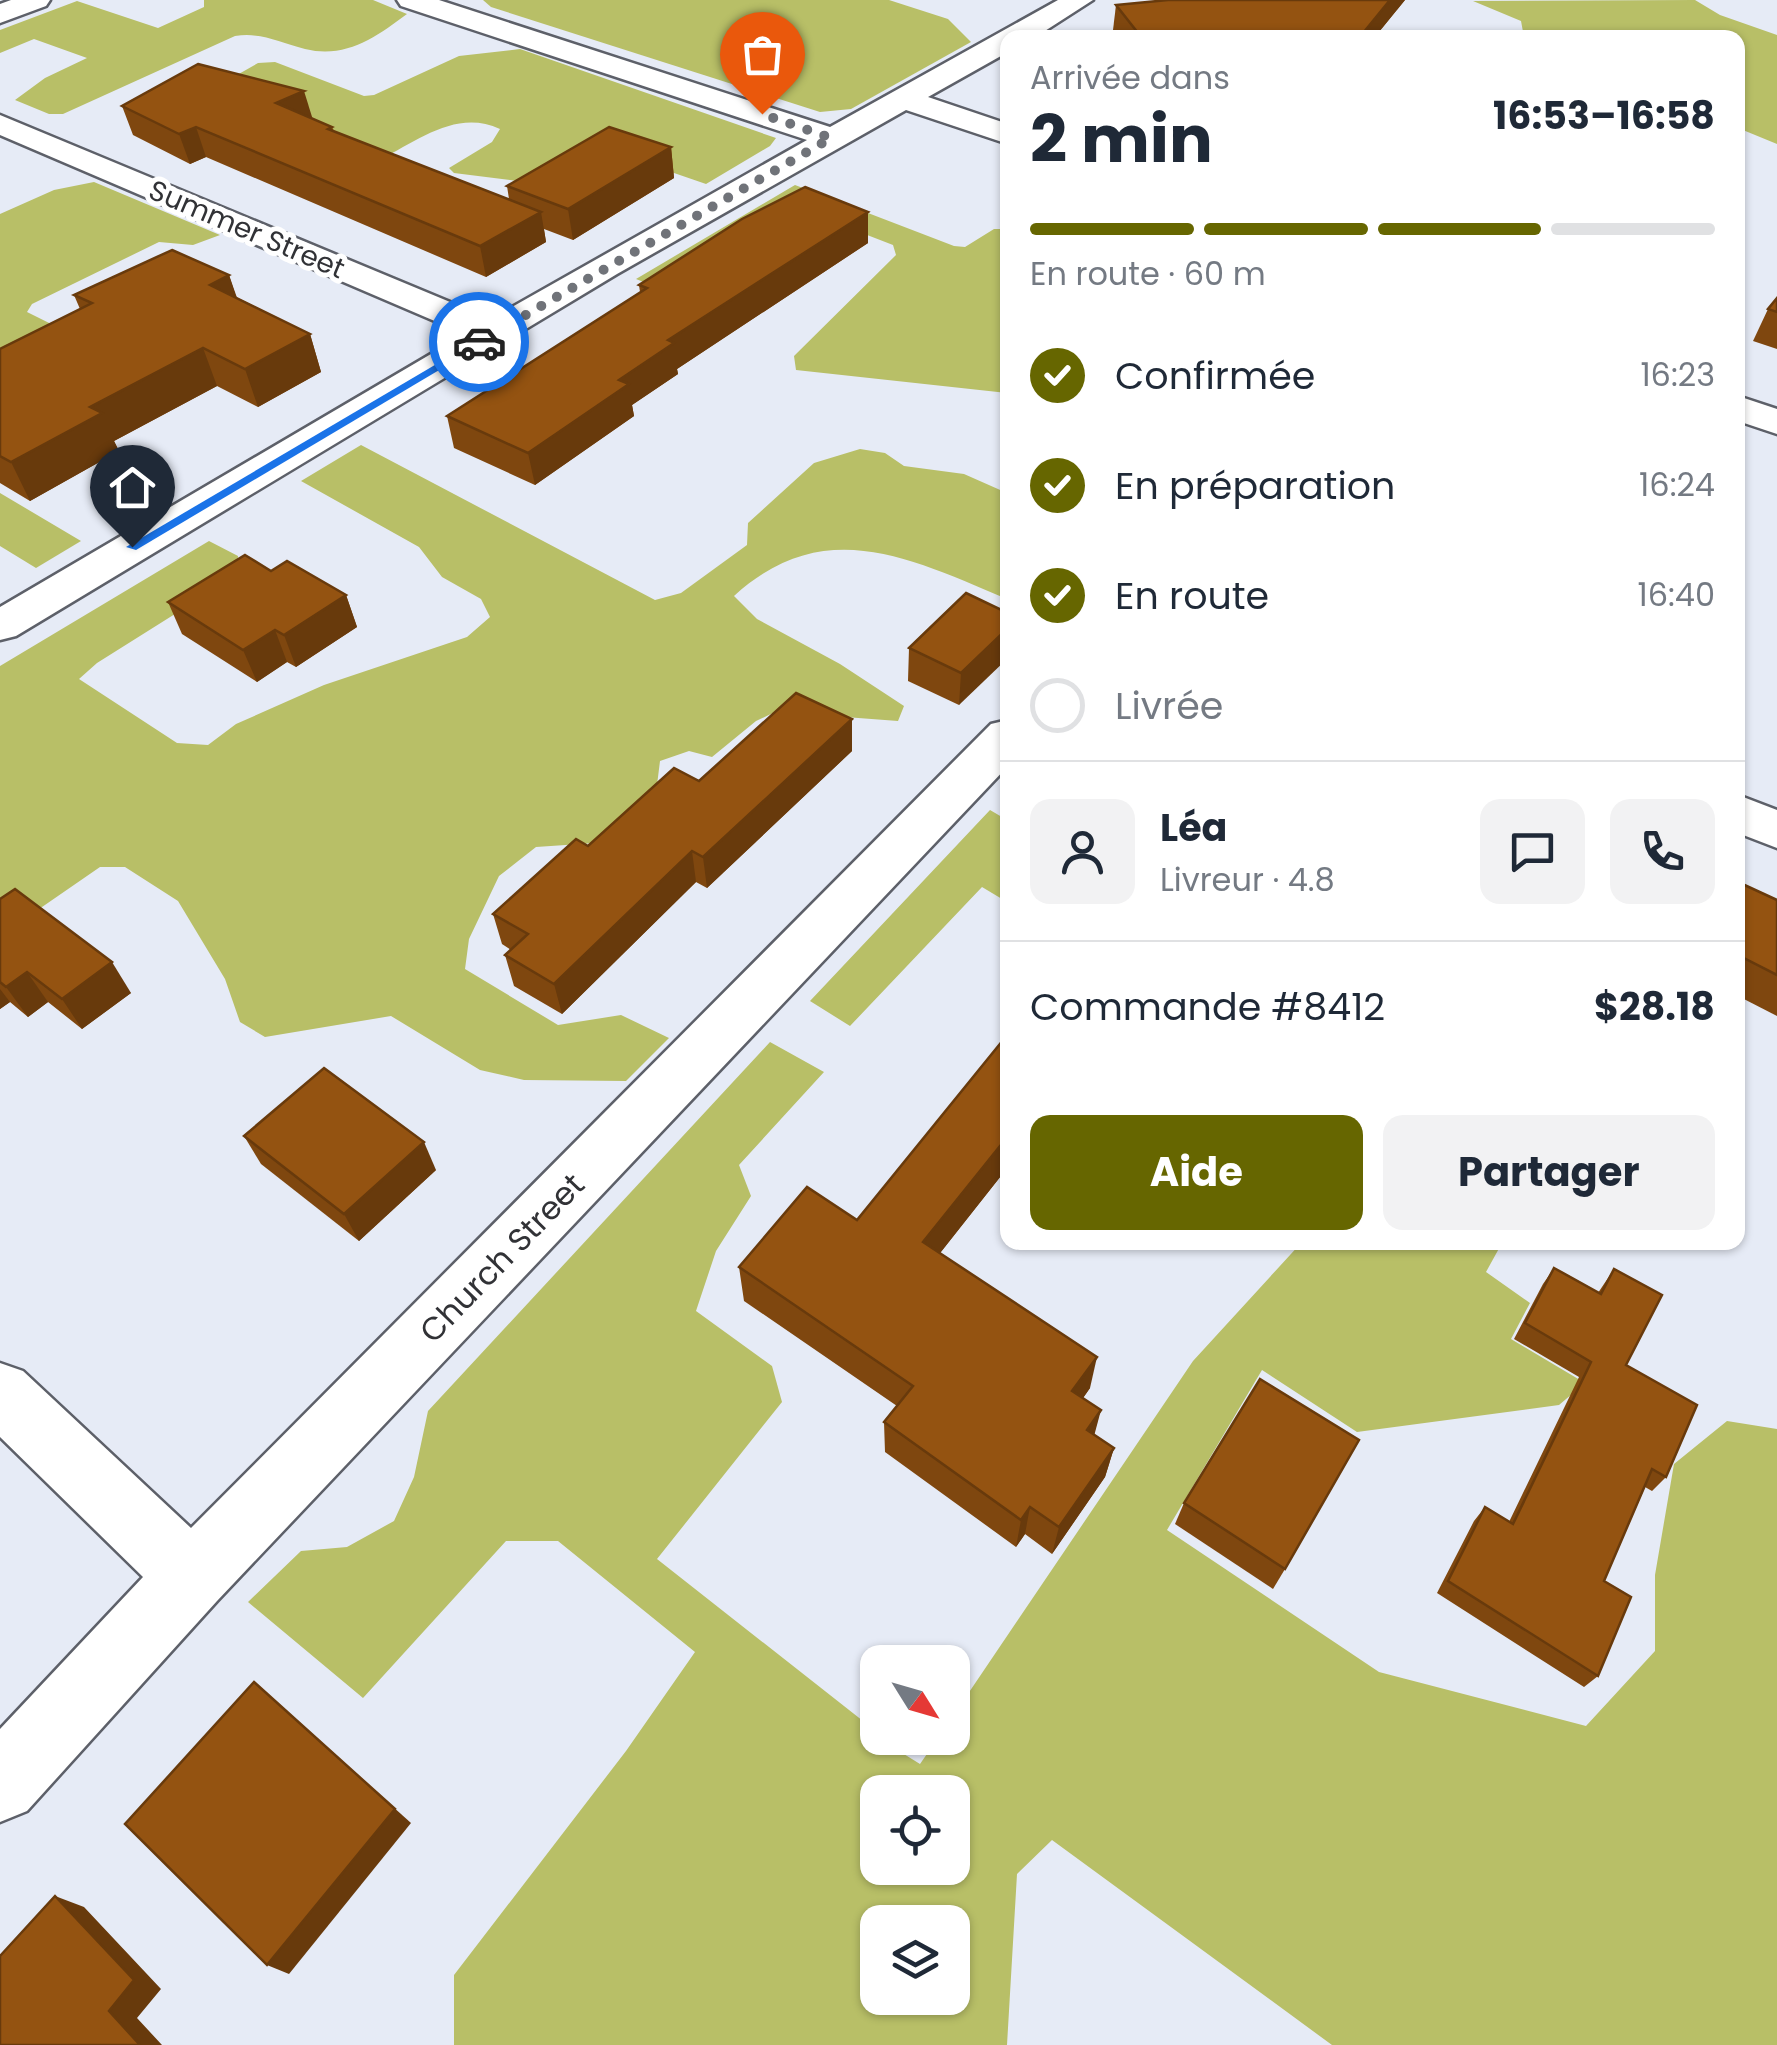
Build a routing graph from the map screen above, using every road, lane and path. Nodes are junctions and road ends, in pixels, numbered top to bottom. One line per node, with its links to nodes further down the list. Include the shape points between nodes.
1 (36, 0): 4 (street)
2 (411, 0): 10 (street)
3 (1079, 0): 5 (street)
4 (0, 14)
5 (1026, 30)
6 (1000, 45): 7 (street)
7 (904, 99): 9 (street); 10 (street)
8 (0, 124): 11 (street, Summer Street)
9 (1000, 132)
10 (831, 138): 11 (street)
11 (494, 334): 14 (street)
12 (1745, 411): 13 (street)
13 (1777, 422)
14 (0, 626)
15 (1000, 744): 19 (street, Church Street)
16 (1745, 816): 17 (street)
17 (1777, 830)
18 (0, 1393): 19 (street)
19 (192, 1576): 20 (street, Church Street)
20 (0, 1784)

